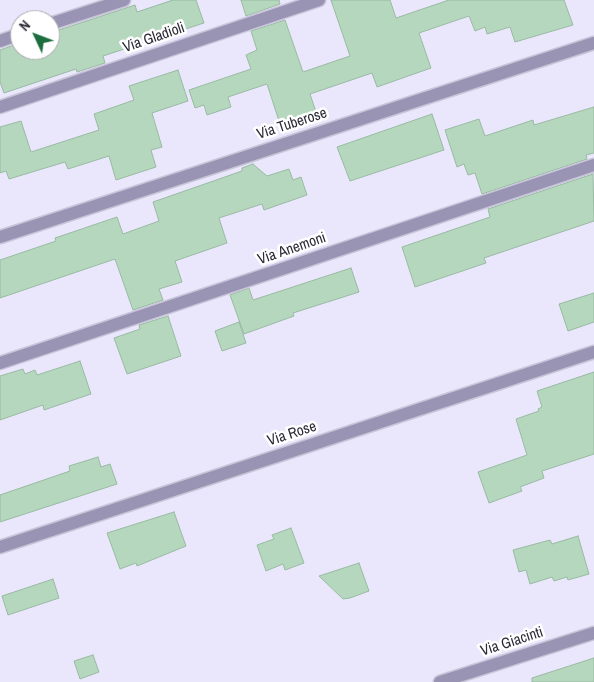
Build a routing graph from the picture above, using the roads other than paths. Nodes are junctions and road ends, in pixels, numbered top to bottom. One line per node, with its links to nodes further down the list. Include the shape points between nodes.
1 (124, 0): 3 (street)
2 (319, 0): 5 (street, Via Gladioli)
3 (60, 21)
4 (594, 43): 7 (street, Via Tuberose)
5 (0, 107)
6 (594, 165): 9 (street, Via Anemoni)
7 (0, 236)
8 (594, 352): 10 (street, Via Rose)
9 (0, 363)
10 (0, 547)
11 (594, 633): 12 (street, Via Giacinti)
12 (440, 682)

